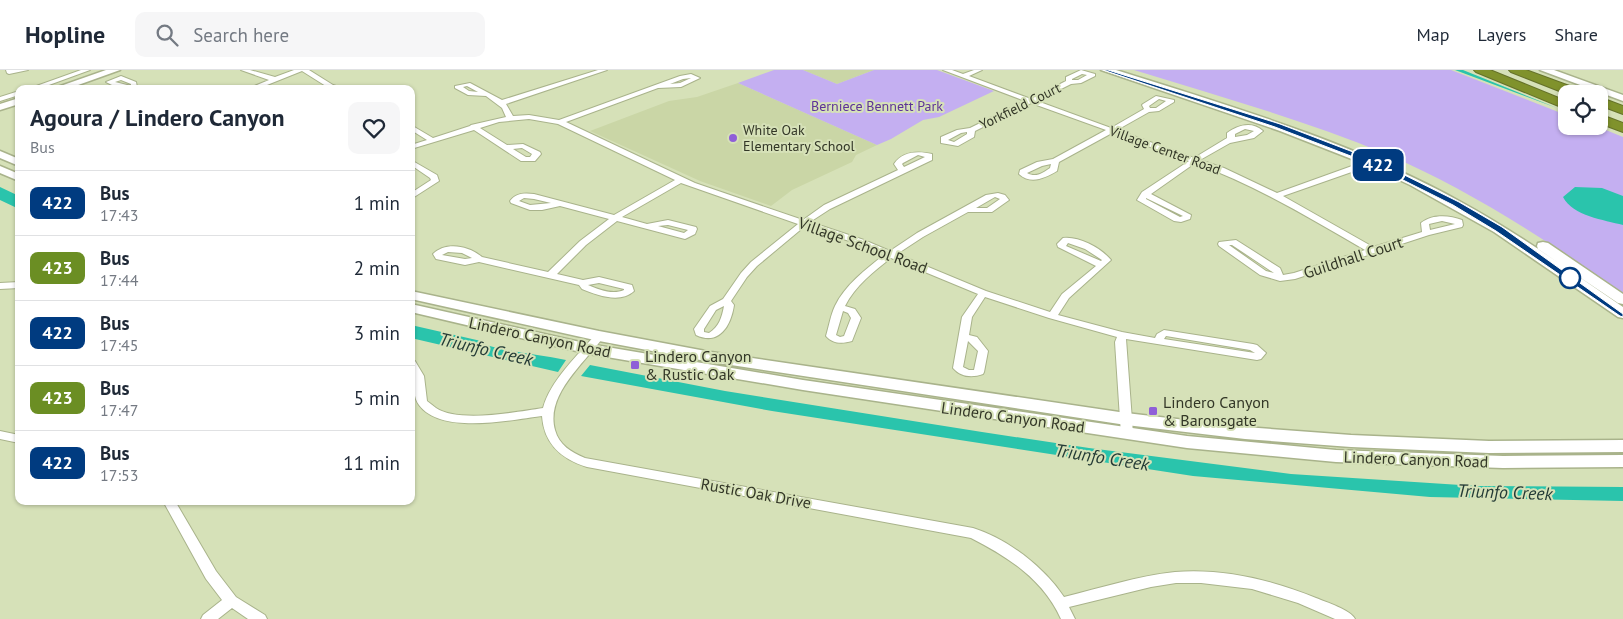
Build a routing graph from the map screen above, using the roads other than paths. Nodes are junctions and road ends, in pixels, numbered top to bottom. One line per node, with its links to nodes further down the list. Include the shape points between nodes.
1 (9, 70): 2 (street)
2 (25, 70)
3 (82, 70): 20 (street)
4 (115, 70): 21 (street)
5 (244, 70): 18 (street)
6 (300, 70): 18 (street)
7 (305, 70): 23 (street)
8 (604, 70): 35 (street)
9 (946, 70): 17 (street, Village Center Road)
10 (979, 70): 17 (street)
11 (1106, 70): 57 (street)
12 (1122, 70): 57 (street, via 1292,124)
13 (1480, 70): 34 (highway)
14 (1490, 70): 26 (highway)
15 (1515, 70): 25 (highway)
16 (1545, 70): 29 (street)
17 (964, 76): 32 (street, Village Center Road)
18 (273, 79): 22 (street)
19 (1070, 82): 32 (street, Yorkfield Court)
20 (42, 85)
21 (69, 85)
22 (259, 85)
23 (327, 85)
24 (658, 86): 24 (street, via 688,76 697,78 681,85); 44 (street)
25 (1558, 90)
26 (1558, 91)
27 (15, 94): 30 (street)
28 (485, 94): 35 (street)
29 (1623, 98)
30 (0, 99)
31 (1608, 99): 37 (highway)
32 (1031, 101): 49 (street, Yorkfield Court); 50 (street, Village Center Road)
33 (15, 102): 38 (street)
34 (1558, 102)
35 (501, 103): 42 (street, via 509,111)
36 (1608, 104): 40 (highway)
37 (1623, 105)
38 (0, 107)
39 (1148, 110): 50 (street)
40 (1623, 110)
41 (1608, 114): 43 (highway)
42 (510, 118): 44 (street, via 542,118); 46 (street)
43 (1623, 120)
44 (560, 122): 64 (street, Village School Road)
45 (1608, 122): 47 (highway)
46 (473, 126): 52 (street); 54 (street)
47 (1623, 128)
48 (415, 129): 52 (street)
49 (971, 130)
50 (1111, 130): 56 (street, Village Center Road); 59 (street)
51 (1231, 139): 56 (street)
52 (432, 140): 53 (street)
53 (415, 146)
54 (506, 147)
55 (0, 154): 58 (street)
56 (1195, 160): 66 (street); 67 (street, Village Center Road)
57 (1376, 160): 67 (street); 74 (street, via 1475,206); 76 (street)
58 (15, 161)
59 (1055, 161)
60 (415, 165): 65 (street, via 435,181)
61 (0, 169): 63 (street)
62 (902, 170): 71 (street, via 827,207)
63 (15, 176)
64 (681, 180): 70 (street); 71 (street, Village School Road)
65 (415, 194)
66 (1145, 194): 66 (street, via 1141,200 1176,220 1187,217)
67 (1277, 196): 75 (street, Village Center Road)
68 (558, 204): 70 (street)
69 (966, 210): 77 (street)
70 (615, 218): 72 (street); 80 (street)
71 (804, 223): 77 (street, Village School Road); 88 (street, via 754,264)
72 (647, 226)
73 (1426, 233): 75 (street, Guildhall Court)
74 (1549, 250): 76 (street); 87 (street)
75 (1373, 251): 81 (street, Guildhall Court)
76 (1534, 252): 91 (street)
77 (892, 254): 85 (street, Village School Road); 89 (street, via 860,280)
78 (479, 260): 80 (street)
79 (1102, 265): 92 (street, via 1065,296)
80 (550, 276): 82 (street)
81 (1280, 278): 81 (street, Guildhall Court, via 1277,270 1233,242 1222,244 1263,273)
82 (583, 283)
83 (15, 285): 84 (street)
84 (0, 286)
85 (983, 293): 92 (street, Village School Road); 94 (street, via 967,317)
86 (415, 296): 96 (street, Lindero Canyon Road)
87 (1623, 300)
88 (726, 301)
89 (840, 307)
90 (415, 309): 96 (street, Lindero Canyon Road)
91 (1623, 314)
92 (1052, 316): 93 (street, Village School Road)
93 (1122, 335): 95 (street, Village School Road); 99 (street)
94 (964, 337)
95 (1159, 342): 95 (street, Village School Road, via 1257,357 1261,353 1253,347 1164,334)
96 (594, 343): 98 (street, via 568,374); 99 (street, Lindero Canyon Road, via 803,386)
97 (415, 368): 98 (street, via 419,374 422,402 440,415 480,419)
98 (547, 411): 108 (street, Rustic Oak Drive, via 552,438 562,450 579,461 973,533 1005,549 1040,575)
99 (1126, 426): 102 (street, Lindero Canyon Road, via 1351,441); 105 (street, Lindero Canyon Road, via 1187,442 1336,456)
100 (0, 435): 101 (street)
101 (15, 438)
102 (1489, 446): 103 (street, Lindero Canyon Road); 105 (street)
103 (1623, 446)
104 (1623, 461): 105 (street, Lindero Canyon Road)
105 (1502, 462)
106 (171, 505): 107 (street, via 211,575)
107 (231, 600): 109 (street); 110 (street)
108 (1062, 603): 111 (street, Rustic Oak Drive); 112 (street, via 1153,580 1200,578 1229,580 1276,590 1326,607)
109 (208, 619)
110 (260, 619)
111 (1068, 619)
112 (1348, 619)

